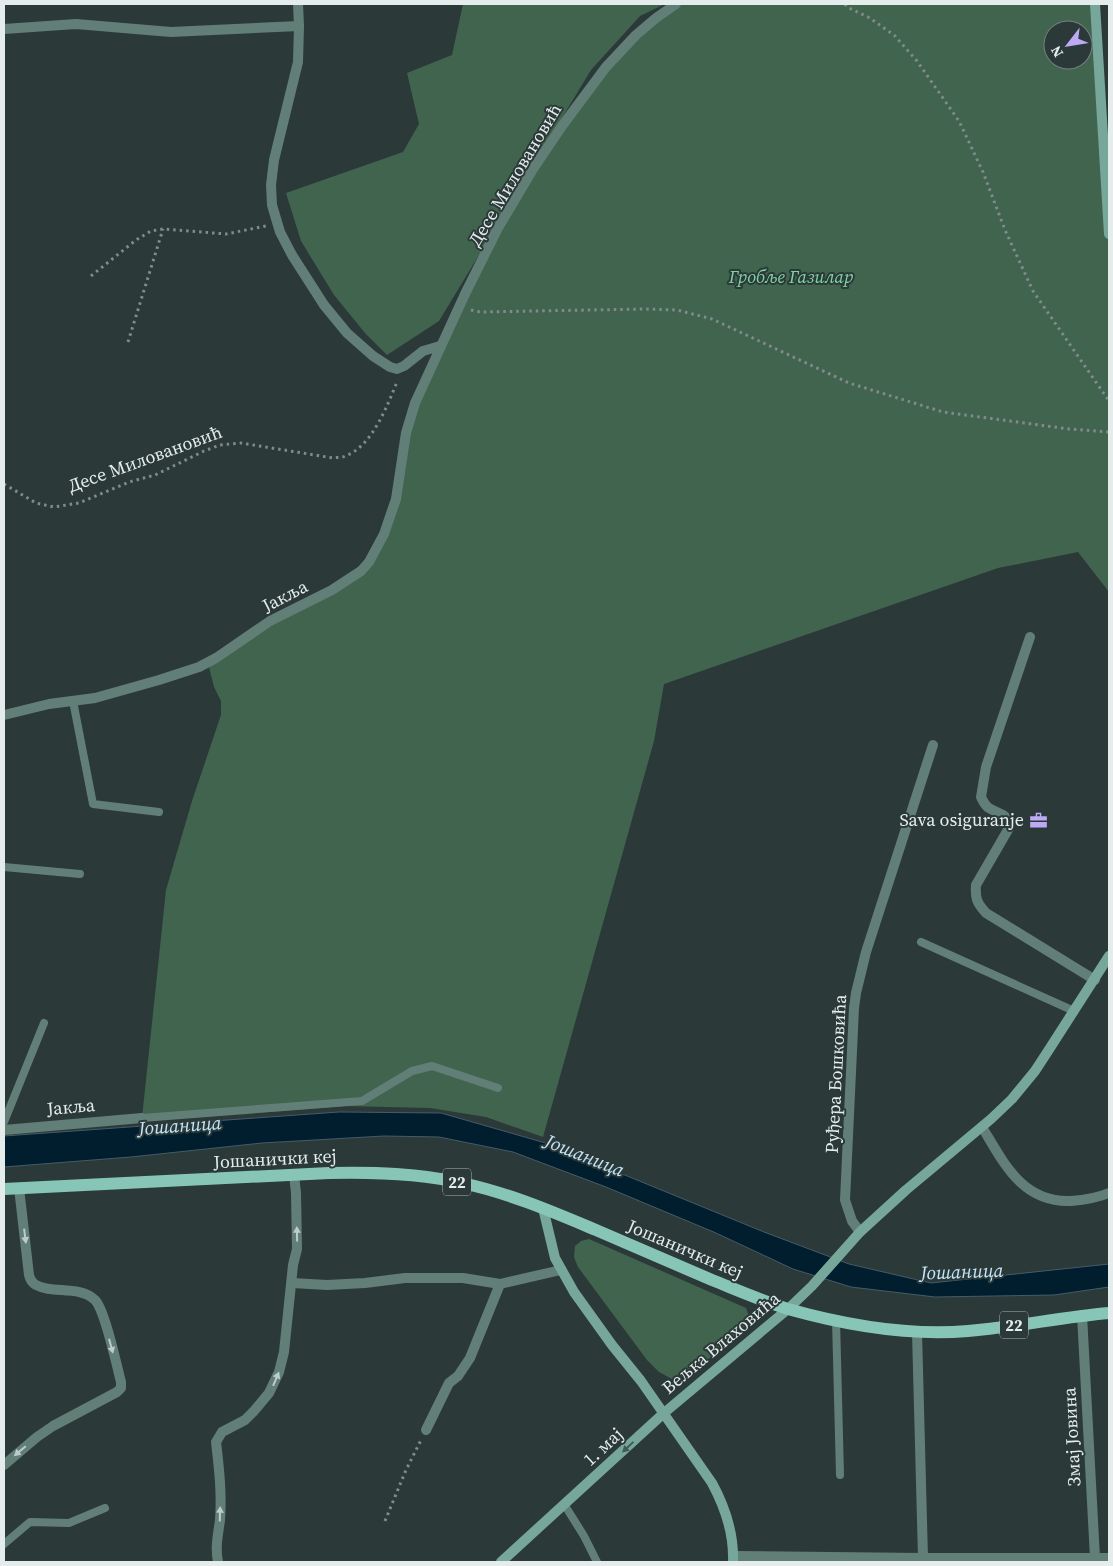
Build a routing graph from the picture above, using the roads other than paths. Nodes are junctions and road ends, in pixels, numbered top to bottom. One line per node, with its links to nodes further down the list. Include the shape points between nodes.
1 (298, 4): 4 (street)
2 (676, 4): 7 (street, Десе Миловановић, via 623,47 562,126 513,201)
3 (1095, 4): 6 (street)
4 (299, 26): 5 (street, via 171,32 76,24); 7 (street, via 298,62 271,185 276,223 324,305 372,356 397,369 423,351)
5 (4, 29)
6 (1109, 234)
7 (440, 346): 9 (street, Јакља, via 409,420 396,499 384,534 360,571 332,590 270,621 208,662 159,680)
8 (1030, 636): 17 (street, via 986,767 981,797 989,808 1003,814 1008,828 976,885 976,894 986,913)
9 (73, 701): 10 (street, Јакља); 12 (lane, via 93,804)
10 (4, 715)
11 (933, 745): 30 (street, Руђера Бошковића, via 866,952 856,993 845,1200 852,1222)
12 (159, 812)
13 (4, 867): 14 (lane)
14 (80, 874)
15 (921, 942): 18 (lane)
16 (1109, 956): 17 (street)
17 (1095, 980): 18 (street)
18 (1074, 1011): 23 (street, via 1026,1083)
19 (44, 1023): 22 (lane)
20 (498, 1088): 21 (lane, via 432,1066 412,1071 362,1101)
21 (142, 1118): 24 (street, Јакља)
22 (4, 1122)
23 (982, 1127): 28 (street, via 1018,1180 1039,1196 1061,1201 1084,1200); 30 (street)
24 (4, 1130)
25 (294, 1175): 26 (main road, Јошанички кеј / 22); 29 (main road, Јошанички кеј / 22, via 368,1172 413,1175 461,1182); 32 (street, one-way to 25, via 297,1248)
26 (19, 1188): 27 (main road, Јошанички кеј / 22); 41 (street, one-way to 41, via 29,1276 35,1285 74,1291 95,1300 103,1316 121,1388 53,1426)
27 (4, 1189)
28 (1109, 1193)
29 (543, 1208): 31 (street, via 550,1242); 34 (main road, Јошанички кеј / 22)
30 (860, 1232): 34 (street, Вељка Влаховића)
31 (561, 1270): 33 (street); 39 (street, via 588,1313)
32 (292, 1283): 33 (street, via 463,1278); 50 (street, one-way to 32, via 220,1480 216,1442 222,1432 245,1420 275,1383 284,1352)
33 (500, 1284): 40 (street, via 470,1358 449,1383)
34 (788, 1308): 37 (main road, 22); 39 (street, Вељка Влаховића)
35 (1109, 1313): 36 (main road, 22)
36 (1082, 1315): 38 (main road, 22, via 982,1330); 47 (street, Змај Јовина)
37 (836, 1320): 38 (main road, 22); 42 (lane)
38 (917, 1332): 46 (street)
39 (664, 1413): 43 (street, 1. мај, one-way to 43); 49 (street, Вељка Влаховића, via 720,1498 730,1529)
40 (426, 1430)
41 (4, 1465)
42 (840, 1475)
43 (564, 1504): 51 (street, 1. мај); 52 (lane)
44 (105, 1508): 45 (lane, via 69,1523 30,1522)
45 (4, 1544)
46 (923, 1558): 47 (street); 49 (street)
47 (1095, 1558): 48 (street)
48 (1109, 1558)
49 (734, 1559)
50 (218, 1562)
51 (501, 1562)
52 (597, 1562)

